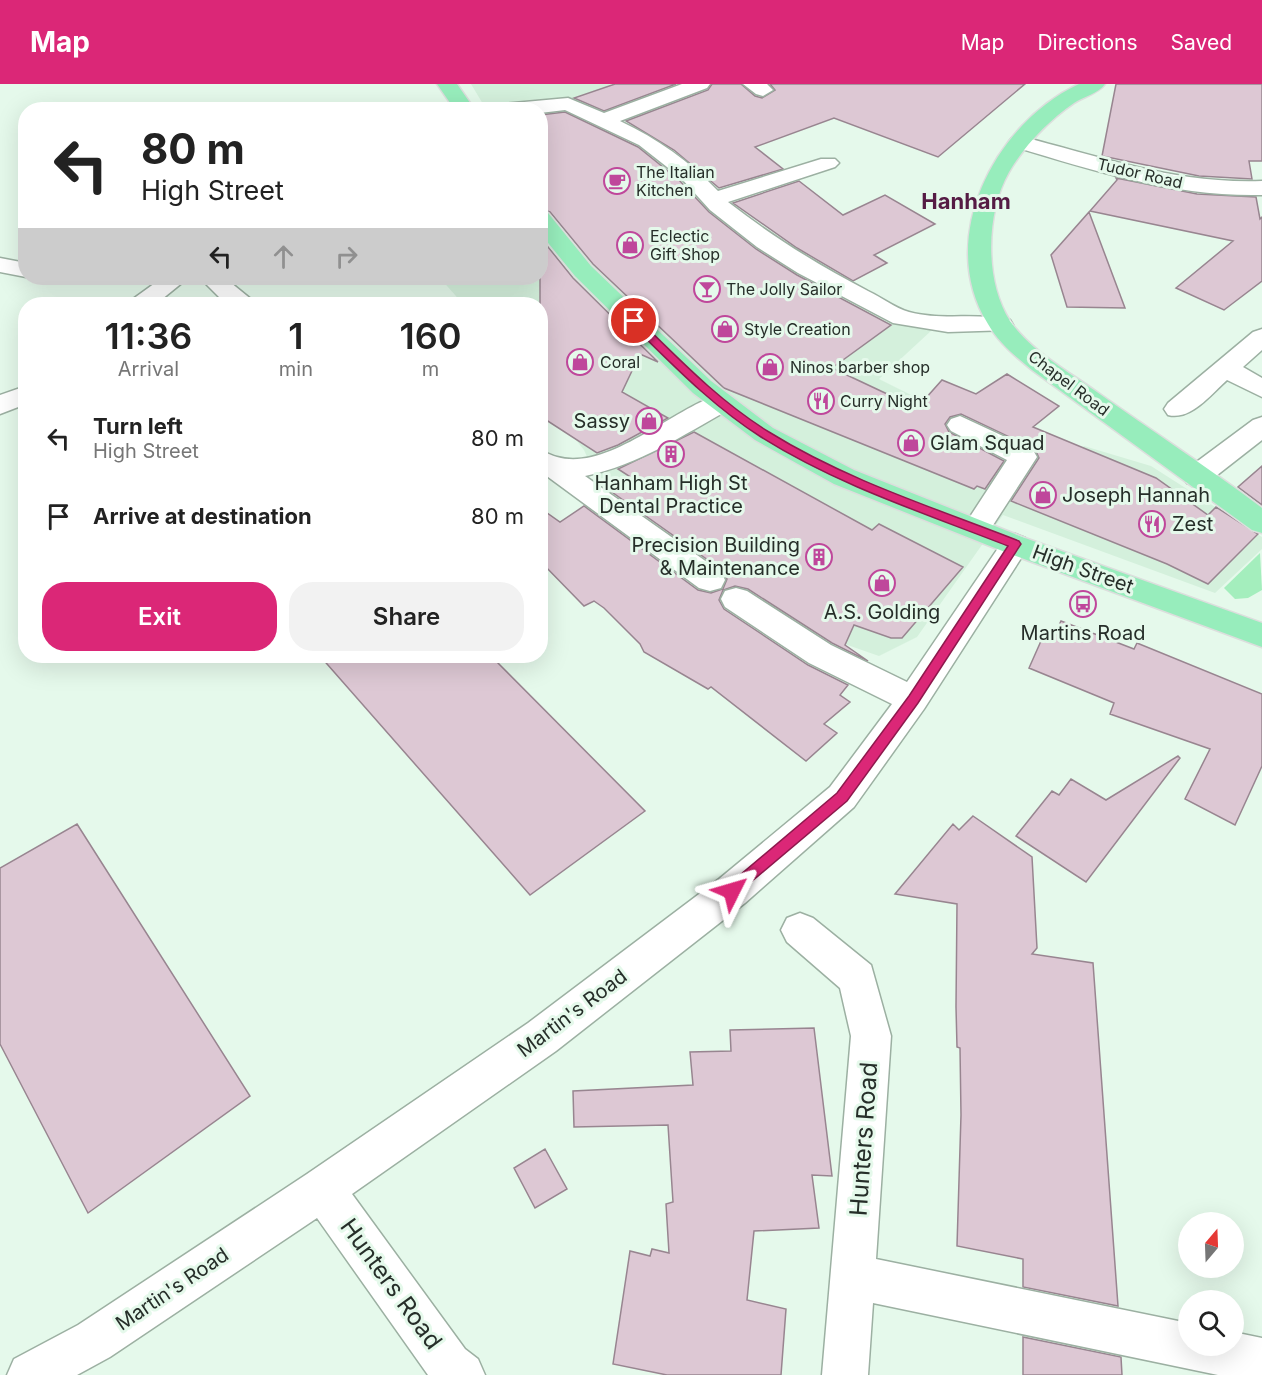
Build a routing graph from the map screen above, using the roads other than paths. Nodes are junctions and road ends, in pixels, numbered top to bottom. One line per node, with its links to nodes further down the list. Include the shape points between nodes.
1 (447, 84): 4 (main road)
2 (700, 84): 6 (street)
3 (1088, 85): 7 (main road, Chapel Road, via 1051,111)
4 (459, 102)
5 (548, 106): 6 (street, via 568,104)
6 (605, 120): 10 (street, via 664,154 689,173)
7 (1019, 142): 9 (street, Tudor Road, via 1108,167 1206,188); 18 (main road, Chapel Road, via 992,183 979,241 989,305)
8 (828, 163): 10 (street)
9 (1262, 189)
10 (713, 200): 18 (street, via 773,247 902,318 948,325)
11 (548, 228): 23 (main road, High Street, via 583,271)
12 (0, 265): 13 (street)
13 (18, 268)
14 (167, 285): 16 (street)
15 (219, 285): 17 (street)
16 (151, 297)
17 (232, 297)
18 (1001, 325): 30 (main road, Chapel Road, via 1042,365)
19 (1262, 337): 20 (street)
20 (1226, 368): 21 (street); 25 (street)
21 (1262, 389)
22 (18, 397): 24 (street)
23 (721, 403): 28 (street, via 615,457 586,466); 32 (main road, High Street, via 764,434 844,477)
24 (0, 405)
25 (1177, 409)
26 (960, 425): 32 (street, via 1023,457)
27 (1262, 426): 30 (street)
28 (548, 464)
29 (548, 465): 34 (street)
30 (1197, 476): 31 (main road, Chapel Road)
31 (1262, 524)
32 (976, 529): 33 (main road, High Street)
33 (1015, 544): 36 (main road, High Street); 37 (street, Martin's Road)
34 (710, 580)
35 (736, 599): 37 (street, via 820,654)
36 (1262, 634)
37 (914, 700): 39 (street, Martin's Road, via 842,797 732,891 542,1037)
38 (800, 930): 40 (street, Hunters Road, via 857,978 872,1035)
39 (322, 1189): 42 (street, Martin's Road, via 94,1341); 43 (street, Hunters Road, via 449,1365)
40 (854, 1277): 41 (street); 44 (street, Hunters Road)
41 (1262, 1361)
42 (30, 1375)
43 (462, 1375)
44 (845, 1375)

